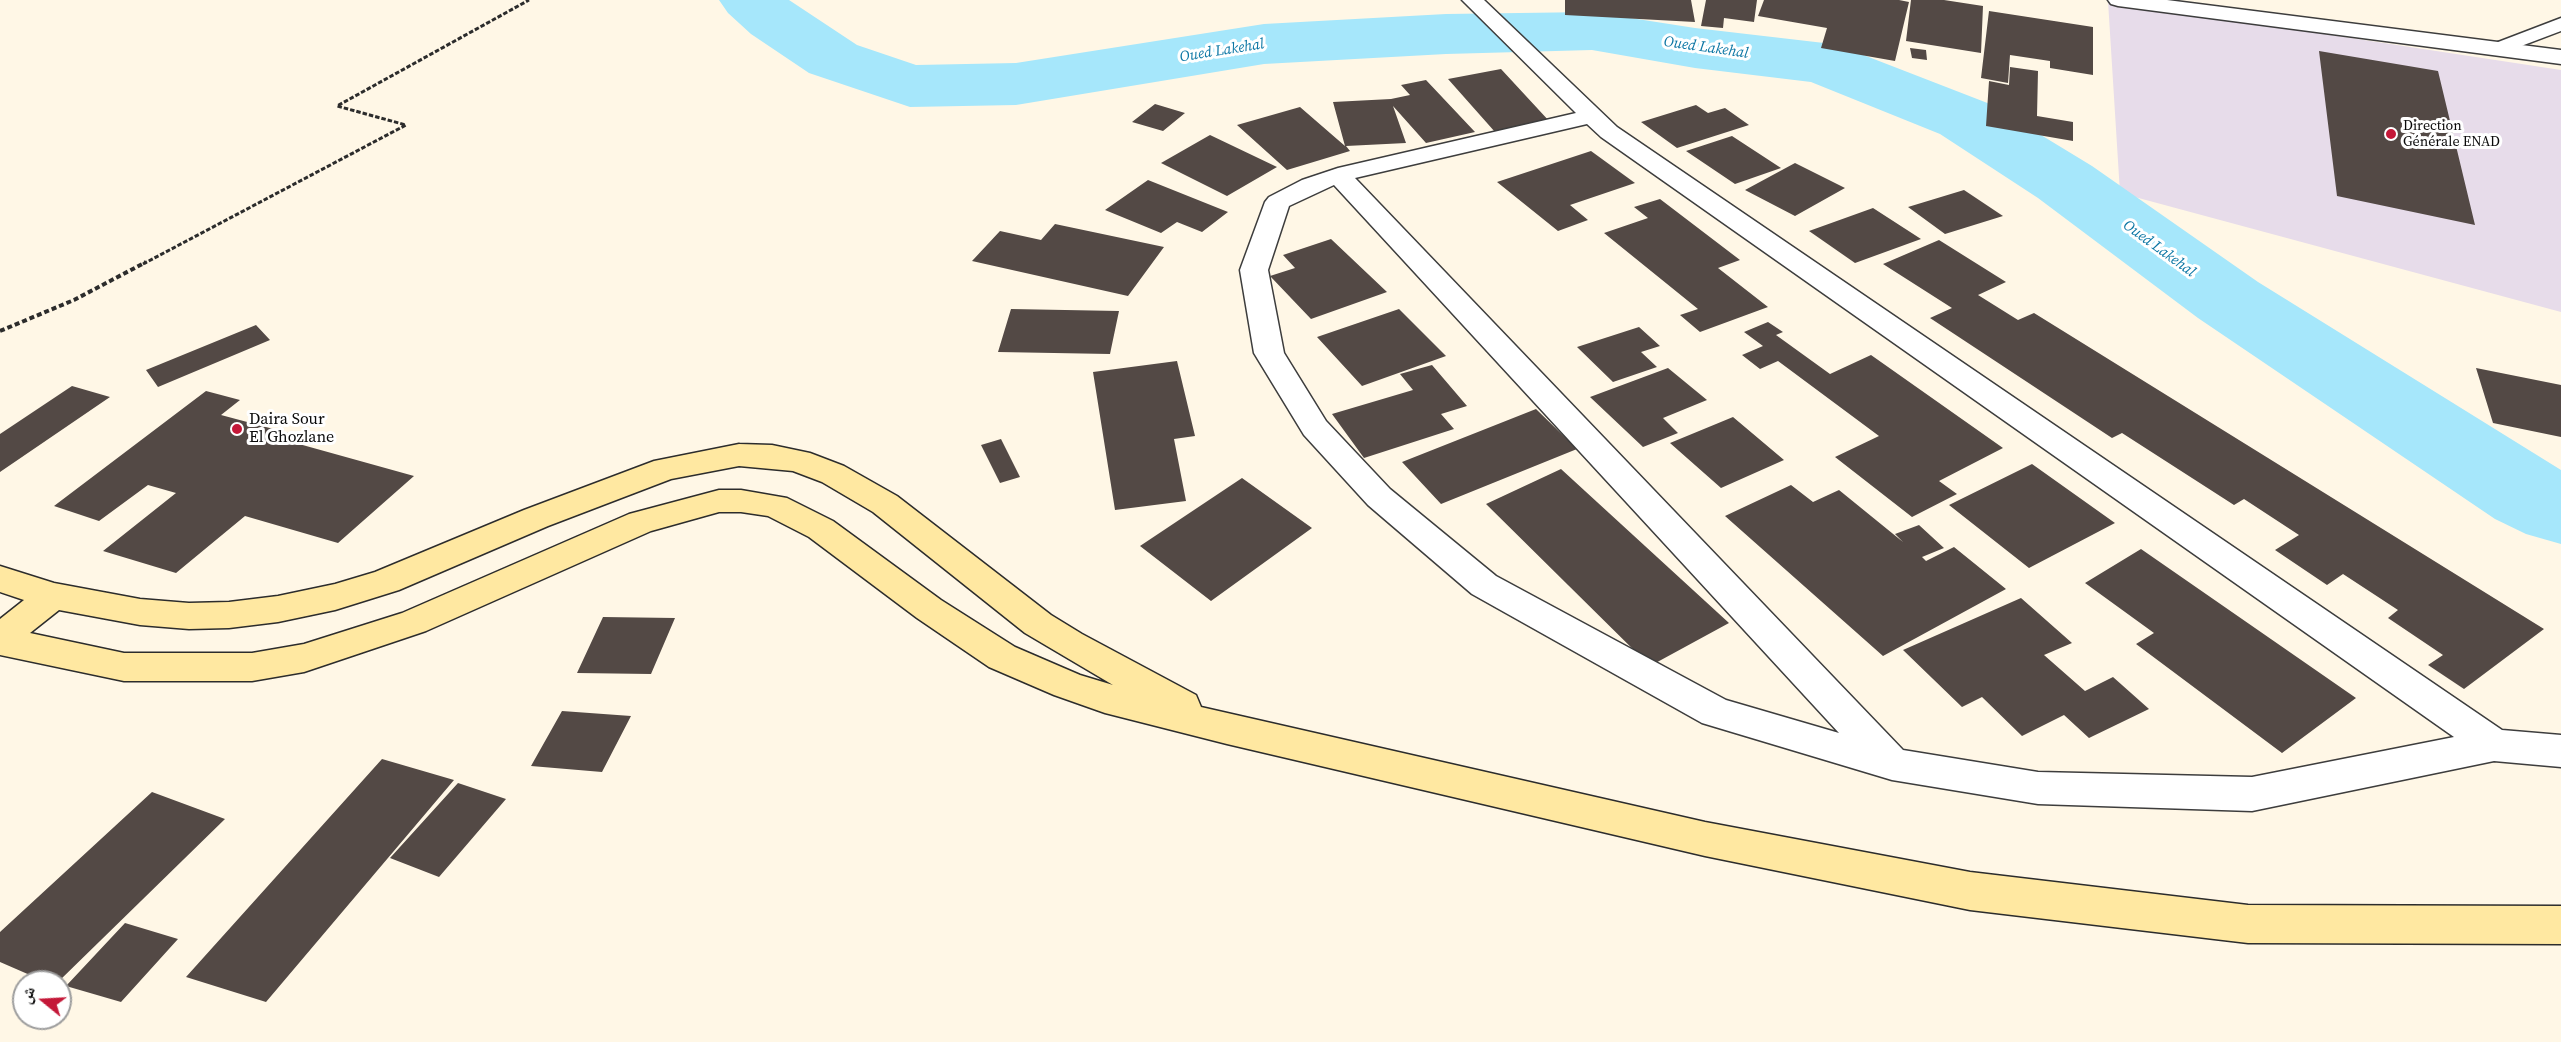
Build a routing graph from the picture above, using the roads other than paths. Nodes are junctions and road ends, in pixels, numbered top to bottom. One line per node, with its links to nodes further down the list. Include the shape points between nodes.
1 (1472, 0): 6 (street)
2 (2118, 0): 4 (street)
3 (2561, 24): 4 (lane)
4 (2500, 48): 5 (street)
5 (2561, 57)
6 (1593, 116): 7 (street); 12 (street, via 1608,132)
7 (1338, 174): 14 (street); 14 (street, via 1278,202 1254,270 1269,353 1315,428 1379,497 1484,585 1715,712)
8 (0, 579): 9 (main road)
9 (53, 596): 10 (main road); 11 (main road, via 140,612 189,616 278,609 387,581 665,469 739,454 772,456 800,461 833,474 885,504 1038,624)
10 (0, 639): 11 (main road, via 123,668 252,667 304,658 414,622 641,522 708,503 741,501 776,506 821,529 1002,657 1096,695)
11 (1227, 729): 15 (main road, via 1705,839 1970,891 2248,924)
12 (2494, 745): 13 (street); 14 (street, via 2252,794 2038,788)
13 (2561, 751)
14 (1892, 764)
15 (2561, 925)

